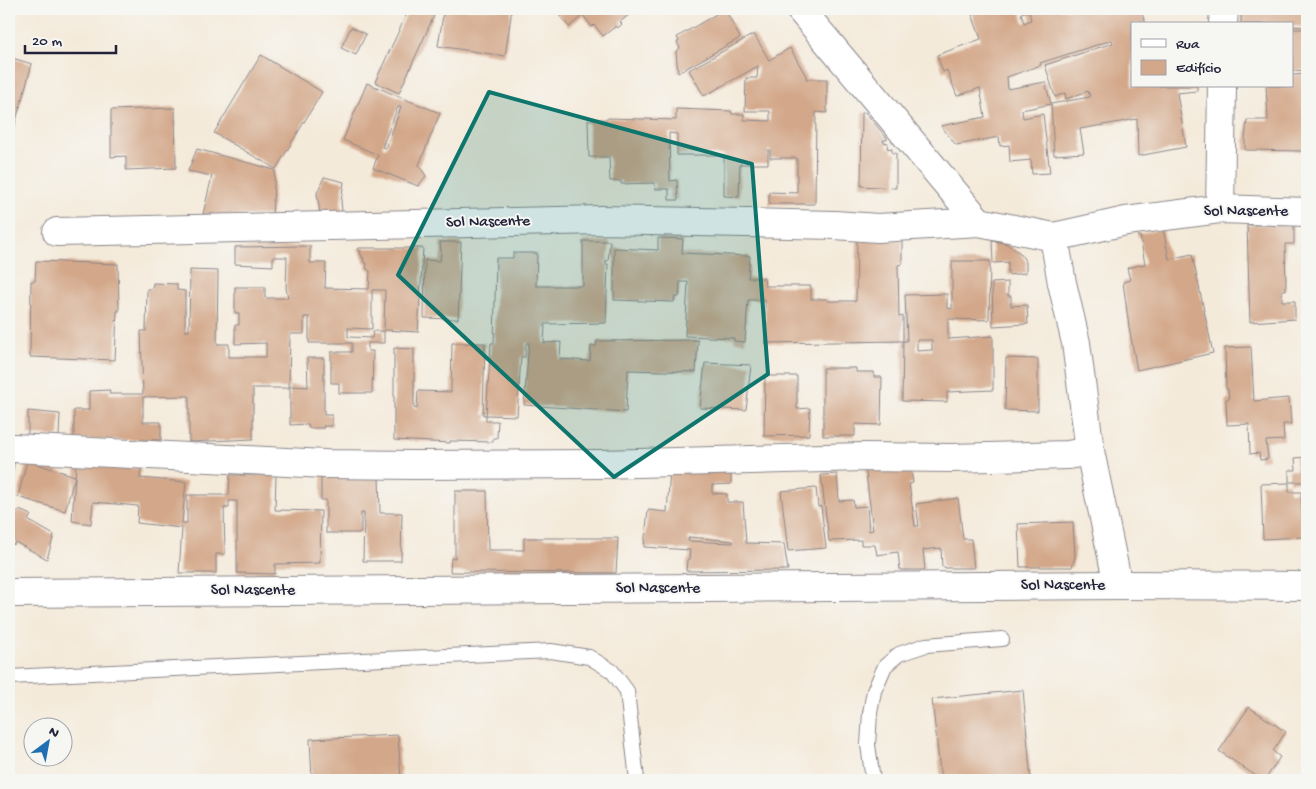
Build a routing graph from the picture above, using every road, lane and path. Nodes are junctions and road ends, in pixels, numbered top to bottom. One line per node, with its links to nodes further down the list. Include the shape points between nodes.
1 (800, 9): 7 (street)
2 (1224, 9): 3 (street)
3 (1223, 22)
4 (1222, 88): 5 (street)
5 (1220, 209): 6 (street, Sol Nascente); 9 (street, Sol Nascente, via 1126,221)
6 (1307, 212)
7 (979, 222): 8 (street, Sol Nascente, via 878,228 602,220); 9 (street, Sol Nascente)
8 (57, 232)
9 (1054, 237): 11 (street, via 1076,343)
10 (14, 448): 11 (street, via 404,465 951,458)
11 (1090, 451): 12 (street)
12 (1118, 585): 13 (street, Sol Nascente); 14 (street, Sol Nascente)
13 (1307, 586)
14 (9, 593)
15 (1002, 639): 18 (lane, via 926,645 899,654 886,666 874,692 870,713 868,745)
16 (9, 678): 17 (lane, via 551,651 589,657 612,670 627,691)
17 (637, 780)
18 (872, 780)

